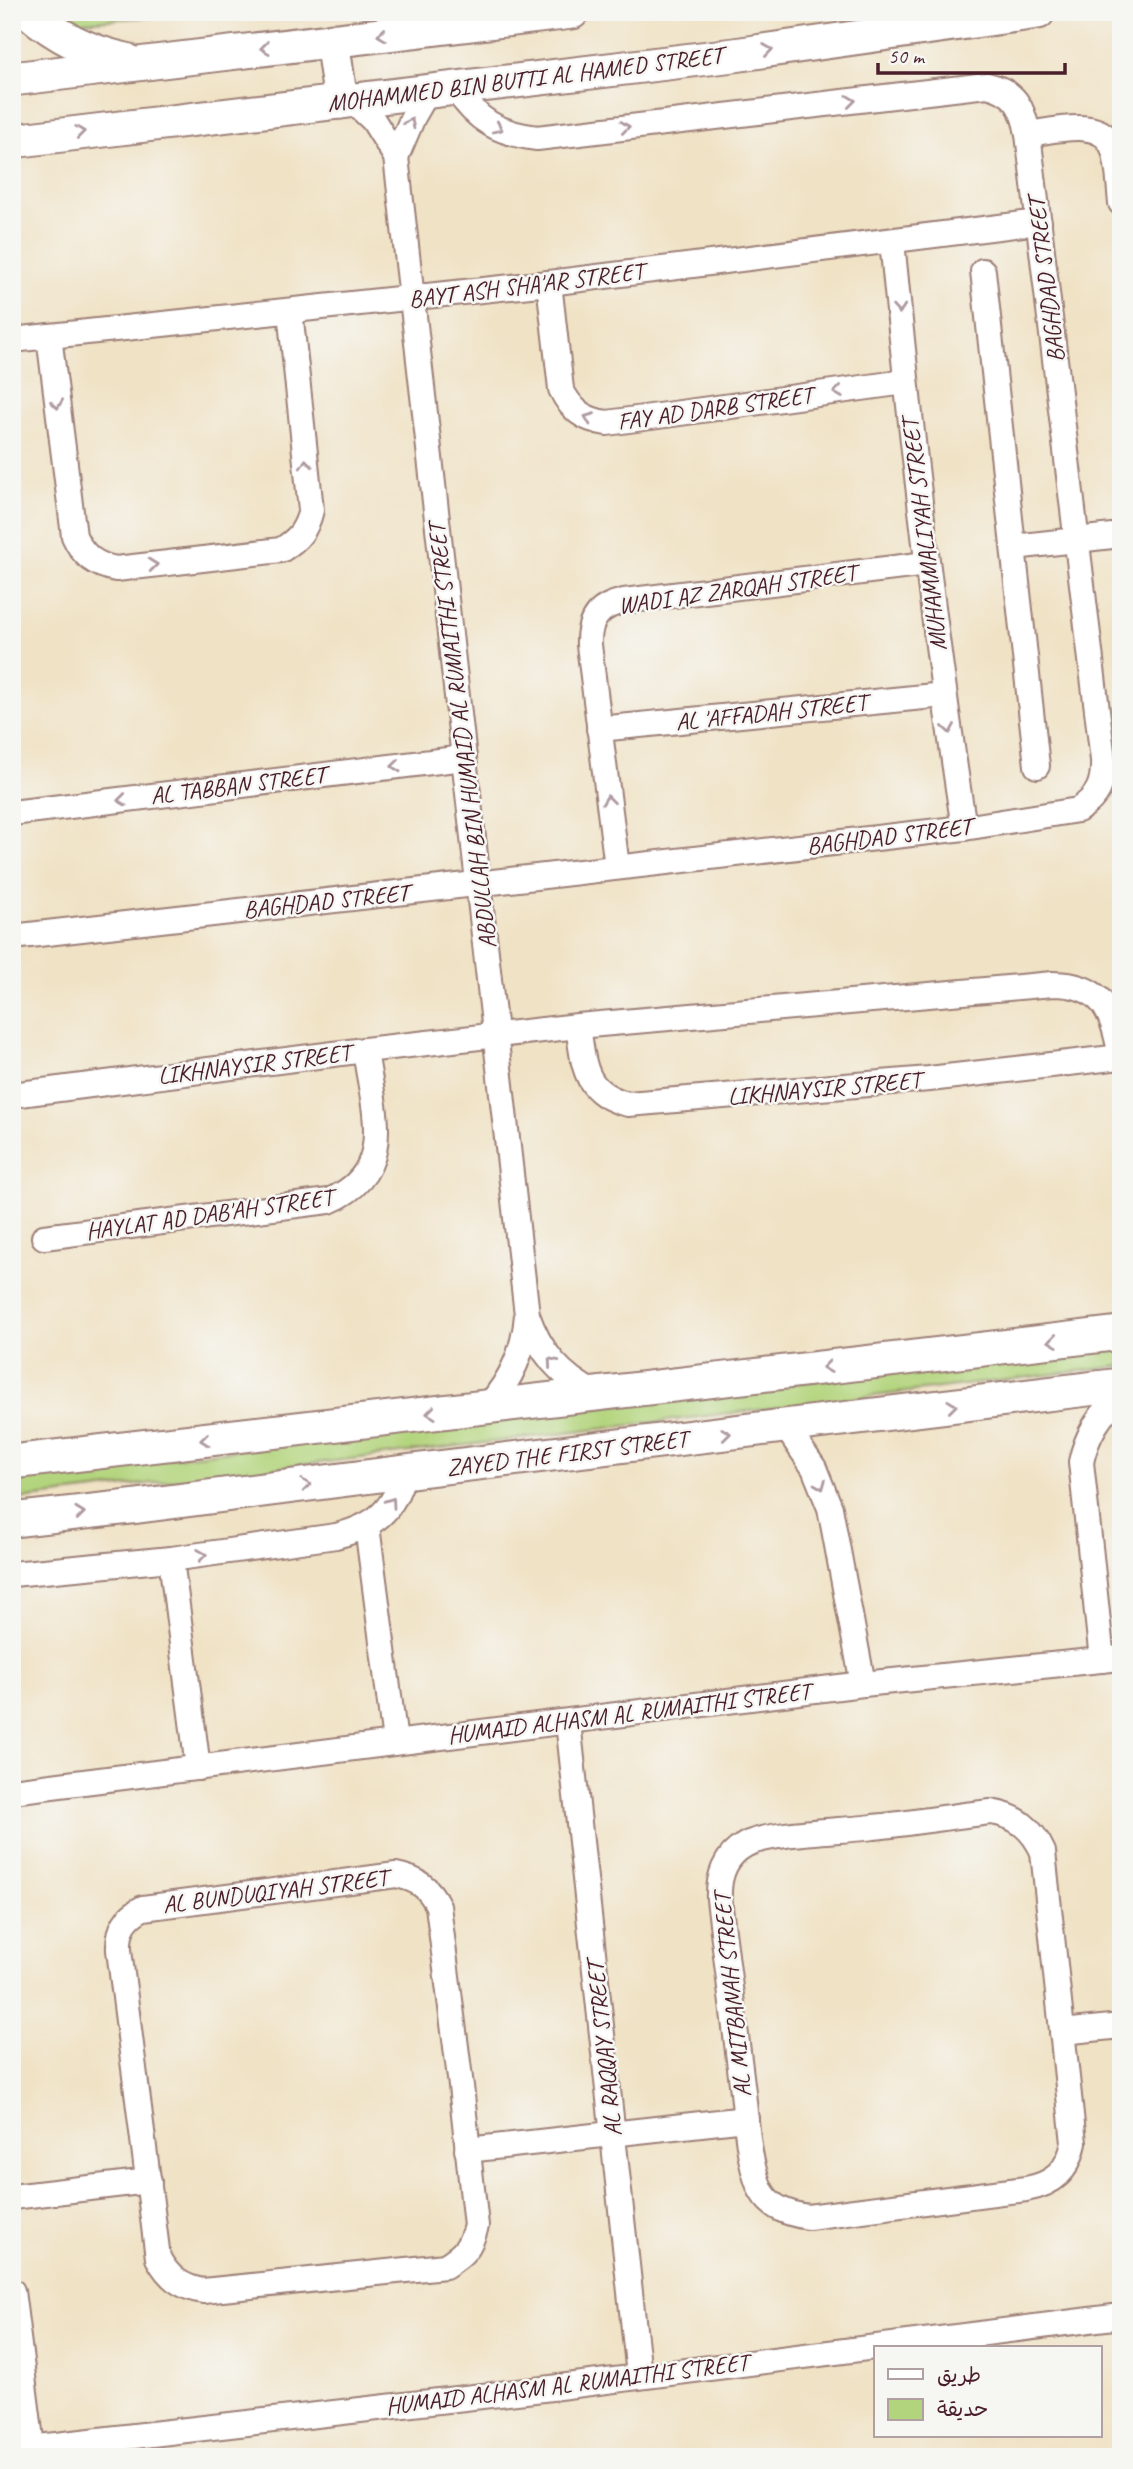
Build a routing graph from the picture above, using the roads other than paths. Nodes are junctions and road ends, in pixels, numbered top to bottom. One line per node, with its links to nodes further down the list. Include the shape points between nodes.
1 (29, 12): 5 (main road, via 44,26 90,51)
2 (572, 12): 4 (main road, one-way to 4)
3 (1038, 12): 7 (main road, MOHAMMED BIN BUTTI AL HAMED STREET, one-way to 3)
4 (332, 40): 5 (main road, one-way to 5); 8 (main road)
5 (142, 63): 6 (main road)
6 (12, 79)
7 (441, 90): 8 (main road, MOHAMMED BIN BUTTI AL HAMED STREET); 9 (street, BAGHDAD STREET, one-way to 9, via 498,129 537,138 987,85 999,87 1019,103); 11 (street, ABDULLAH BIN HUMAID AL RUMAITHI STREET, one-way to 7, via 413,117)
8 (346, 101): 10 (main road, MOHAMMED BIN BUTTI AL HAMED STREET, one-way to 8); 11 (street, ABDULLAH BIN HUMAID AL RUMAITHI STREET, via 373,120)
9 (1028, 134): 12 (street, via 1088,128 1102,132 1114,151); 13 (street, BAGHDAD STREET)
10 (12, 141)
11 (396, 157): 17 (street, ABDULLAH BIN HUMAID AL RUMAITHI STREET)
12 (1121, 203)
13 (1039, 222): 14 (street, BAYT ASH SHA'AR STREET); 23 (street, BAGHDAD STREET)
14 (892, 241): 16 (street, BAYT ASH SHA'AR STREET); 21 (street, MUHAMMALIYAH STREET, one-way to 21)
15 (983, 271): 24 (street)
16 (549, 283): 17 (street, BAYT ASH SHA'AR STREET); 21 (street, FAY AD DARB STREET, one-way to 16, via 607,423 592,421 568,403 561,389)
17 (412, 299): 18 (street, BAYT ASH SHA'AR STREET); 28 (street, ABDULLAH BIN HUMAID AL RUMAITHI STREET)
18 (290, 311): 19 (street, BAYT ASH SHA'AR STREET); 19 (street, one-way to 18, via 74,536 90,559 117,569 281,550 307,527 311,510)
19 (49, 336): 20 (street, BAYT ASH SHA'AR STREET)
20 (12, 340)
21 (905, 382): 25 (street, MUHAMMALIYAH STREET)
22 (1121, 535): 23 (street)
23 (1077, 539): 24 (street); 31 (street, BAGHDAD STREET, via 1103,760 1100,790 1078,810)
24 (1014, 547): 29 (street)
25 (927, 564): 26 (street, MUHAMMALIYAH STREET); 27 (street, WADI AZ ZARQAH STREET, via 611,603 592,620 588,632)
26 (944, 695): 27 (street, AL 'AFFADAH STREET); 31 (street, MUHAMMALIYAH STREET, one-way to 31)
27 (599, 729): 32 (street, WADI AZ ZARQAH STREET, one-way to 27)
28 (464, 758): 30 (street, AL TABBAN STREET, one-way to 30); 33 (street, ABDULLAH BIN HUMAID AL RUMAITHI STREET)
29 (1037, 766)
30 (12, 813)
31 (964, 828): 32 (street, BAGHDAD STREET)
32 (617, 867): 33 (street, BAGHDAD STREET)
33 (480, 884): 34 (street, BAGHDAD STREET); 36 (street, ABDULLAH BIN HUMAID AL RUMAITHI STREET)
34 (12, 937)
35 (579, 1026): 36 (street, LIKHNAYSIR STREET); 38 (street, LIKHNAYSIR STREET, via 1071,984 1101,1000 1111,1014); 38 (street, LIKHNAYSIR STREET, via 585,1070 592,1083 601,1094 628,1104 929,1079)
36 (496, 1036): 37 (street, LIKHNAYSIR STREET); 41 (street, ABDULLAH BIN HUMAID AL RUMAITHI STREET)
37 (365, 1050): 39 (street, LIKHNAYSIR STREET); 40 (street, HAYLAT AD DAB'AH STREET, via 377,1143 362,1180 347,1193 329,1201)
38 (1121, 1056)
39 (12, 1095)
40 (44, 1237)
41 (527, 1314): 44 (street, ABDULLAH BIN HUMAID AL RUMAITHI STREET, one-way to 41, via 576,1384 545,1354); 46 (street, ABDULLAH BIN HUMAID AL RUMAITHI STREET, via 516,1364)
42 (1121, 1332): 44 (main road, one-way to 44)
43 (1121, 1385): 47 (main road, ZAYED THE FIRST STREET, one-way to 43)
44 (595, 1394): 46 (main road)
45 (1121, 1395): 54 (street, HUMAID ALHASM AL RUMAITHI STREET, via 1088,1437 1081,1462)
46 (488, 1406): 48 (main road, one-way to 48)
47 (786, 1427): 49 (main road, ZAYED THE FIRST STREET, one-way to 47); 55 (street, one-way to 55, via 814,1468 830,1508)
48 (12, 1462)
49 (404, 1472): 50 (main road, ZAYED THE FIRST STREET, one-way to 49); 51 (street, one-way to 49, via 391,1504)
50 (12, 1520)
51 (367, 1526): 52 (street, one-way to 51, via 336,1536); 57 (street)
52 (171, 1559): 53 (street); 58 (street)
53 (12, 1574)
54 (1111, 1659): 55 (street, HUMAID ALHASM AL RUMAITHI STREET)
55 (863, 1684): 56 (street, HUMAID ALHASM AL RUMAITHI STREET)
56 (568, 1722): 57 (street, HUMAID ALHASM AL RUMAITHI STREET); 63 (street, AL RAQQAY STREET)
57 (395, 1742): 58 (street, HUMAID ALHASM AL RUMAITHI STREET)
58 (198, 1768): 59 (street, HUMAID ALHASM AL RUMAITHI STREET)
59 (12, 1791)
60 (1121, 2026): 61 (street)
61 (1062, 2032): 62 (street, AL MITBANAH STREET, via 1074,2143 1064,2170 1040,2187 808,2217 791,2215 764,2196 756,2180); 62 (street, AL MITBANAH STREET, via 1042,1852 1037,1839 1018,1820 991,1812 758,1839 727,1861 719,1886)
62 (746, 2119): 63 (street)
63 (613, 2133): 64 (street); 71 (street, AL RAQQAY STREET)
64 (467, 2150): 65 (street, AL BUNDUQIYAH STREET, via 476,2226 471,2243 445,2266 204,2291 176,2282 158,2258); 65 (street, AL BUNDUQIYAH STREET, via 438,1906 422,1884 396,1875 153,1906 126,1920 119,1950)
65 (149, 2181): 66 (street)
66 (12, 2197)
67 (12, 2291): 72 (street)
68 (1121, 2316): 70 (street, HUMAID ALHASM AL RUMAITHI STREET)
69 (874, 2346): 71 (street, HUMAID ALHASM AL RUMAITHI STREET)
70 (876, 2346)
71 (639, 2375): 72 (street, HUMAID ALHASM AL RUMAITHI STREET)
72 (22, 2449)

